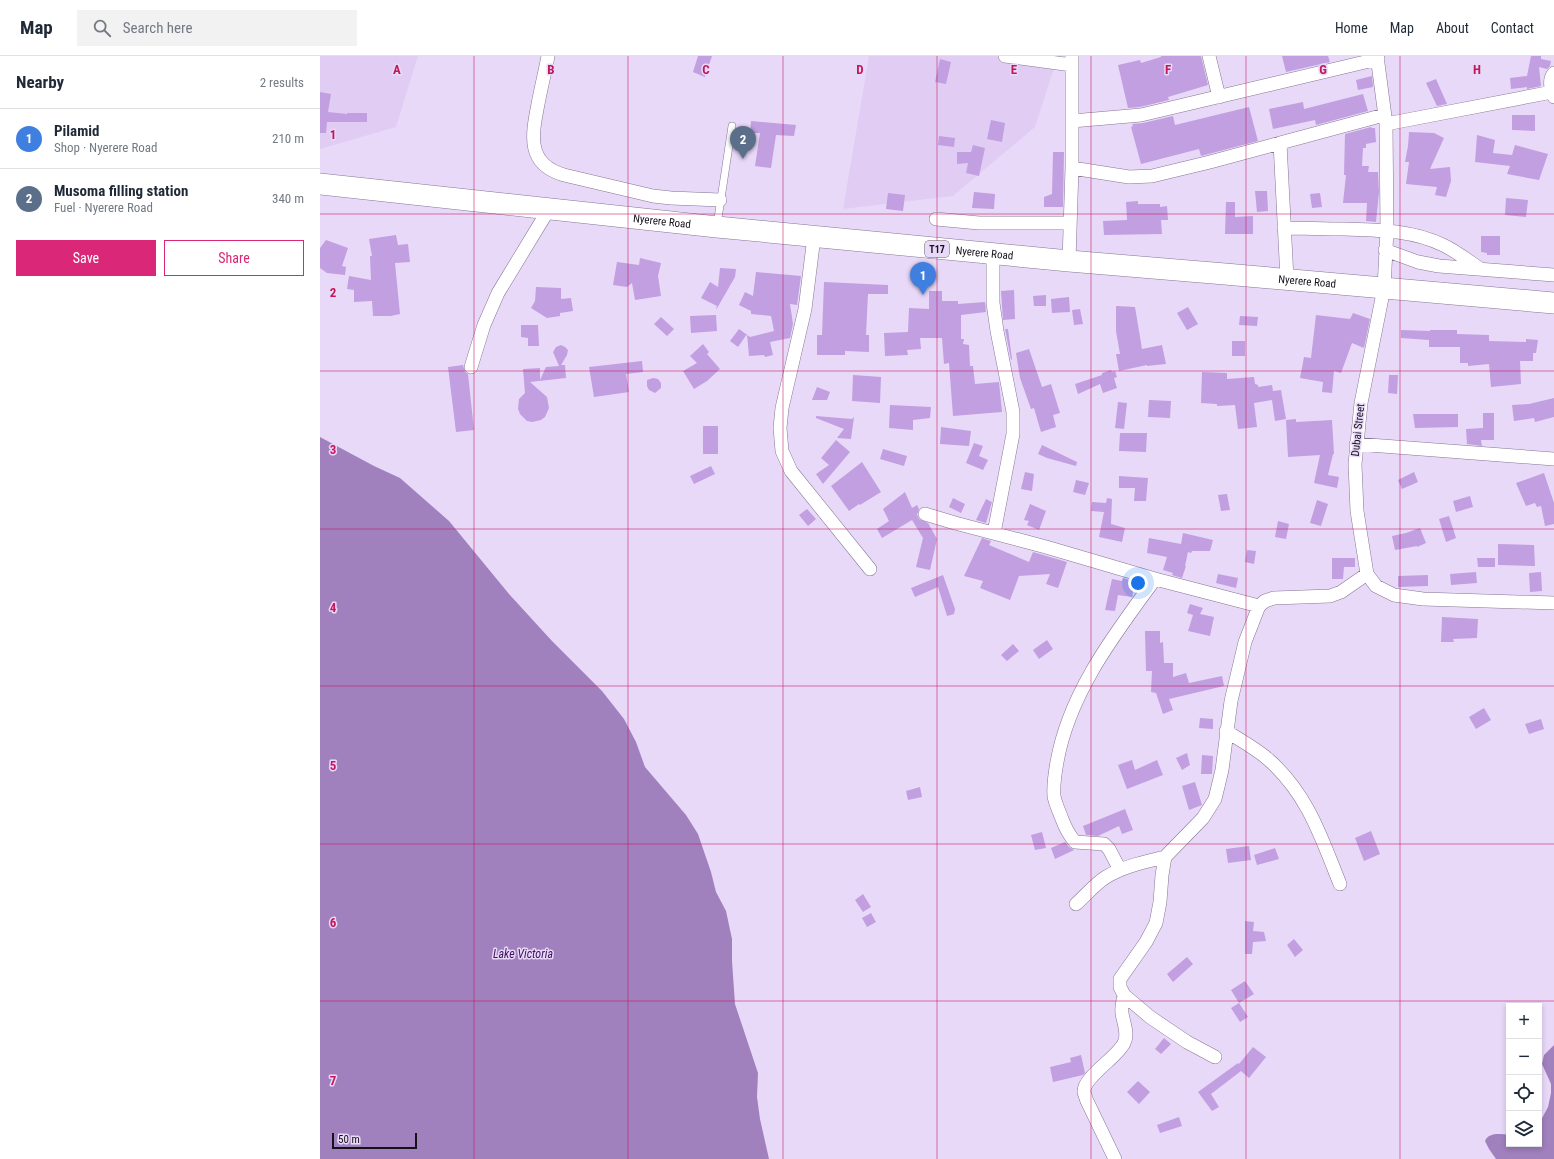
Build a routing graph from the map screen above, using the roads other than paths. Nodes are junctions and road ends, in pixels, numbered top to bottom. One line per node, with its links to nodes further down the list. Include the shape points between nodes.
1 (548, 56): 15 (street, via 533,131 536,153 545,166 559,174 641,194)
2 (1005, 56): 5 (street)
3 (1209, 56): 8 (street)
4 (1378, 58): 8 (street); 9 (street, Dubai Street)
5 (1072, 60): 10 (street)
6 (1554, 73): 7 (street, via 1551,76)
7 (1553, 95): 9 (street)
8 (1219, 97): 10 (street, via 1141,115)
9 (1385, 120): 12 (street); 21 (street, Dubai Street)
10 (1072, 121): 13 (street)
11 (732, 126): 15 (lane)
12 (1280, 143): 13 (street, via 1152,176 1129,177); 20 (street)
13 (1072, 168): 18 (street)
14 (320, 184): 16 (main road, Nyerere Road / T17)
15 (720, 200): 19 (lane)
16 (549, 209): 19 (main road, Nyerere Road / T17); 31 (street, via 498,293 484,325)
17 (936, 219): 18 (street, via 979,223)
18 (1070, 223): 25 (street)
19 (717, 227): 22 (main road, Nyerere Road / T17)
20 (1284, 228): 21 (street); 28 (street)
21 (1386, 230): 23 (street, Dubai Street); 26 (street, via 1424,238 1442,245)
22 (814, 236): 24 (main road, Nyerere Road / T17); 36 (street, via 805,309 782,408 782,451 791,471)
23 (1386, 250): 26 (street, via 1418,262); 29 (street, Dubai Street)
24 (993, 254): 25 (main road, Nyerere Road / T17); 35 (street, via 996,331 1013,412 1013,434)
25 (1069, 261): 28 (main road, Nyerere Road / T17)
26 (1479, 268): 27 (street)
27 (1554, 275)
28 (1286, 279): 29 (main road, Nyerere Road / T17)
29 (1384, 288): 30 (main road, Nyerere Road / T17); 32 (street, Dubai Street, via 1361,403)
30 (1554, 303)
31 (471, 367)
32 (1356, 444): 33 (street); 37 (street, Dubai Street, via 1357,511)
33 (1554, 459)
34 (925, 514): 35 (street)
35 (994, 533): 38 (street)
36 (870, 569)
37 (1367, 574): 39 (street, via 1376,586 1394,595 1423,600); 40 (street, via 1341,592 1330,596 1274,598)
38 (1155, 579): 40 (street); 43 (street, via 1114,636 1075,704 1064,731 1054,779 1054,796 1071,838 1075,842 1104,844)
39 (1554, 603)
40 (1259, 606): 41 (street, via 1244,642)
41 (1226, 731): 42 (street, via 1222,770 1215,799 1203,818); 44 (street, via 1269,760 1296,788 1312,815)
42 (1165, 857): 43 (street); 46 (street, via 1156,923 1146,942 1120,978 1120,987)
43 (1120, 870): 45 (street, via 1106,878)
44 (1340, 884)
45 (1076, 904)
46 (1124, 995): 47 (street, via 1166,1029); 48 (street, via 1122,1013 1125,1042 1087,1083 1084,1091)
47 (1215, 1056)
48 (1115, 1159)

